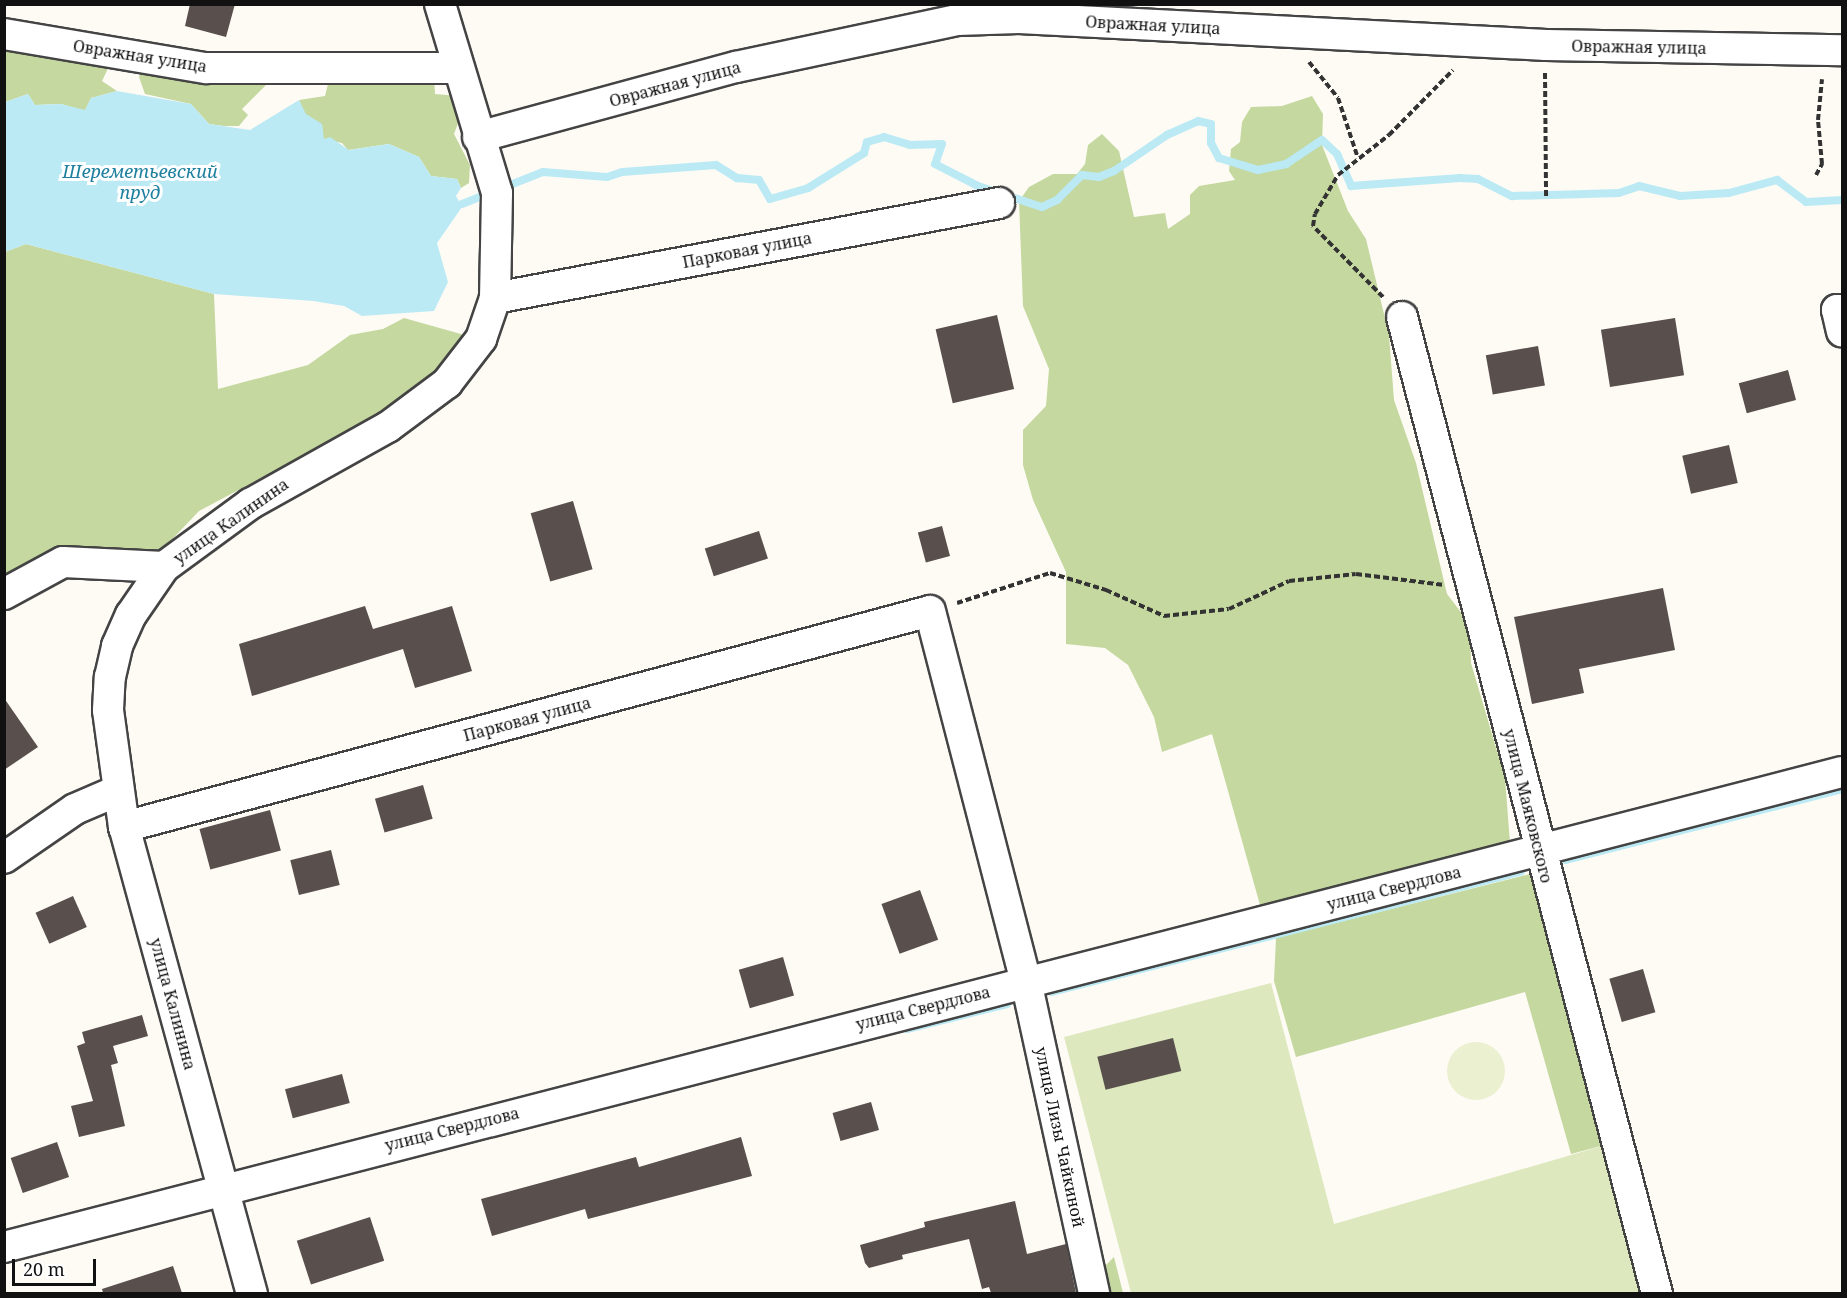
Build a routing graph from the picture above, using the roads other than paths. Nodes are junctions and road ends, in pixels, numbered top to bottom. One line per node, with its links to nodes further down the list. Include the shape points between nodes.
1 (440, 4): 4 (street, улица Калинина)
2 (4, 34): 4 (street, Овражная улица, via 206,68)
3 (1828, 50): 5 (street, Овражная улица, via 1546,45 1019,18 957,20 736,67)
4 (457, 68): 5 (street, улица Калинина)
5 (479, 139): 7 (street, улица Калинина, via 497,193)
6 (999, 203): 7 (street, Парковая улица)
7 (495, 298): 11 (street, улица Калинина, via 481,339 447,383 388,427 250,504)
8 (1842, 310): 10 (street, via 1837,310)
9 (1402, 317): 17 (street, улица Маяковского)
10 (1842, 331)
11 (165, 567): 12 (street, via 63,562); 15 (street, улица Калинина, via 131,615 117,646 108,710)
12 (4, 594)
13 (930, 611): 16 (street, Парковая улица); 19 (street, улица Лизы Чайкиной)
14 (1842, 772): 17 (street, улица Свердлова)
15 (117, 791): 16 (street, улица Калинина); 18 (street, via 75,809)
16 (124, 827): 20 (street, улица Калинина)
17 (1540, 851): 19 (street, улица Свердлова); 24 (street, улица Маяковского)
18 (4, 858)
19 (1026, 981): 20 (street, улица Свердлова); 23 (street, улица Лизы Чайкиной)
20 (223, 1187): 21 (street, улица Свердлова); 22 (street, улица Калинина)
21 (4, 1247)
22 (252, 1293)
23 (1094, 1293)
24 (1657, 1293)

